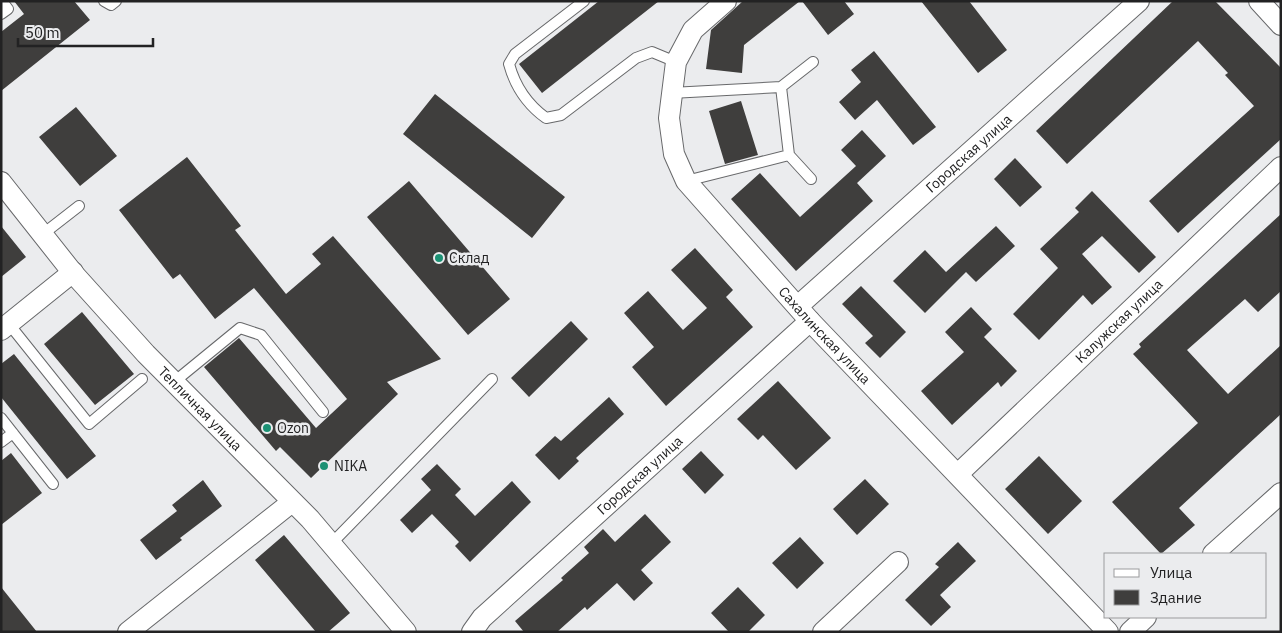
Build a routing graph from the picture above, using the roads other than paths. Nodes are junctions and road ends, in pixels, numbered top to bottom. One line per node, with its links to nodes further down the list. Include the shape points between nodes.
1 (2, 1): 8 (lane, via 8,8)
2 (104, 1): 3 (lane, via 111,5)
3 (116, 1)
4 (584, 1): 10 (lane, via 515,54 509,64 513,80 534,109 546,118 561,115 636,58 652,52)
5 (726, 1): 10 (street, Сахалинская улица, via 693,30)
6 (1139, 1): 22 (street, Городская улица)
7 (1259, 1): 9 (street)
8 (1, 14)
9 (1281, 25)
10 (676, 62): 13 (street, Сахалинская улица)
11 (814, 62): 12 (lane)
12 (781, 87): 13 (lane); 14 (lane)
13 (671, 93): 17 (street, Сахалинская улица, via 669,118 674,154)
14 (789, 155): 16 (lane); 17 (lane)
15 (1281, 167): 31 (street, Калужская улица)
16 (811, 179)
17 (686, 181): 22 (street, Сахалинская улица)
18 (1, 182): 20 (street, Тепличная улица)
19 (79, 206): 20 (lane)
20 (43, 234): 21 (street, Тепличная улица)
21 (73, 272): 23 (street); 26 (street, Тепличная улица)
22 (804, 313): 31 (street, Сахалинская улица); 41 (street, Городская улица, via 482,618)
23 (5, 327): 24 (lane, via 89,424)
24 (142, 379)
25 (492, 379): 35 (lane)
26 (174, 382): 27 (lane, via 240,328 261,335); 34 (street, Тепличная улица)
27 (323, 412)
28 (1, 418): 29 (lane)
29 (13, 433): 30 (lane); 32 (lane)
30 (1, 442)
31 (958, 474): 43 (street, Сахалинская улица)
32 (53, 484)
33 (1281, 493): 36 (street)
34 (292, 502): 35 (street, Тепличная улица); 39 (street)
35 (331, 544): 40 (street, Тепличная улица)
36 (1214, 553)
37 (898, 562): 42 (street)
38 (1145, 618): 44 (street)
39 (128, 632)
40 (406, 632)
41 (472, 632)
42 (823, 632)
43 (1108, 632)
44 (1130, 632)

